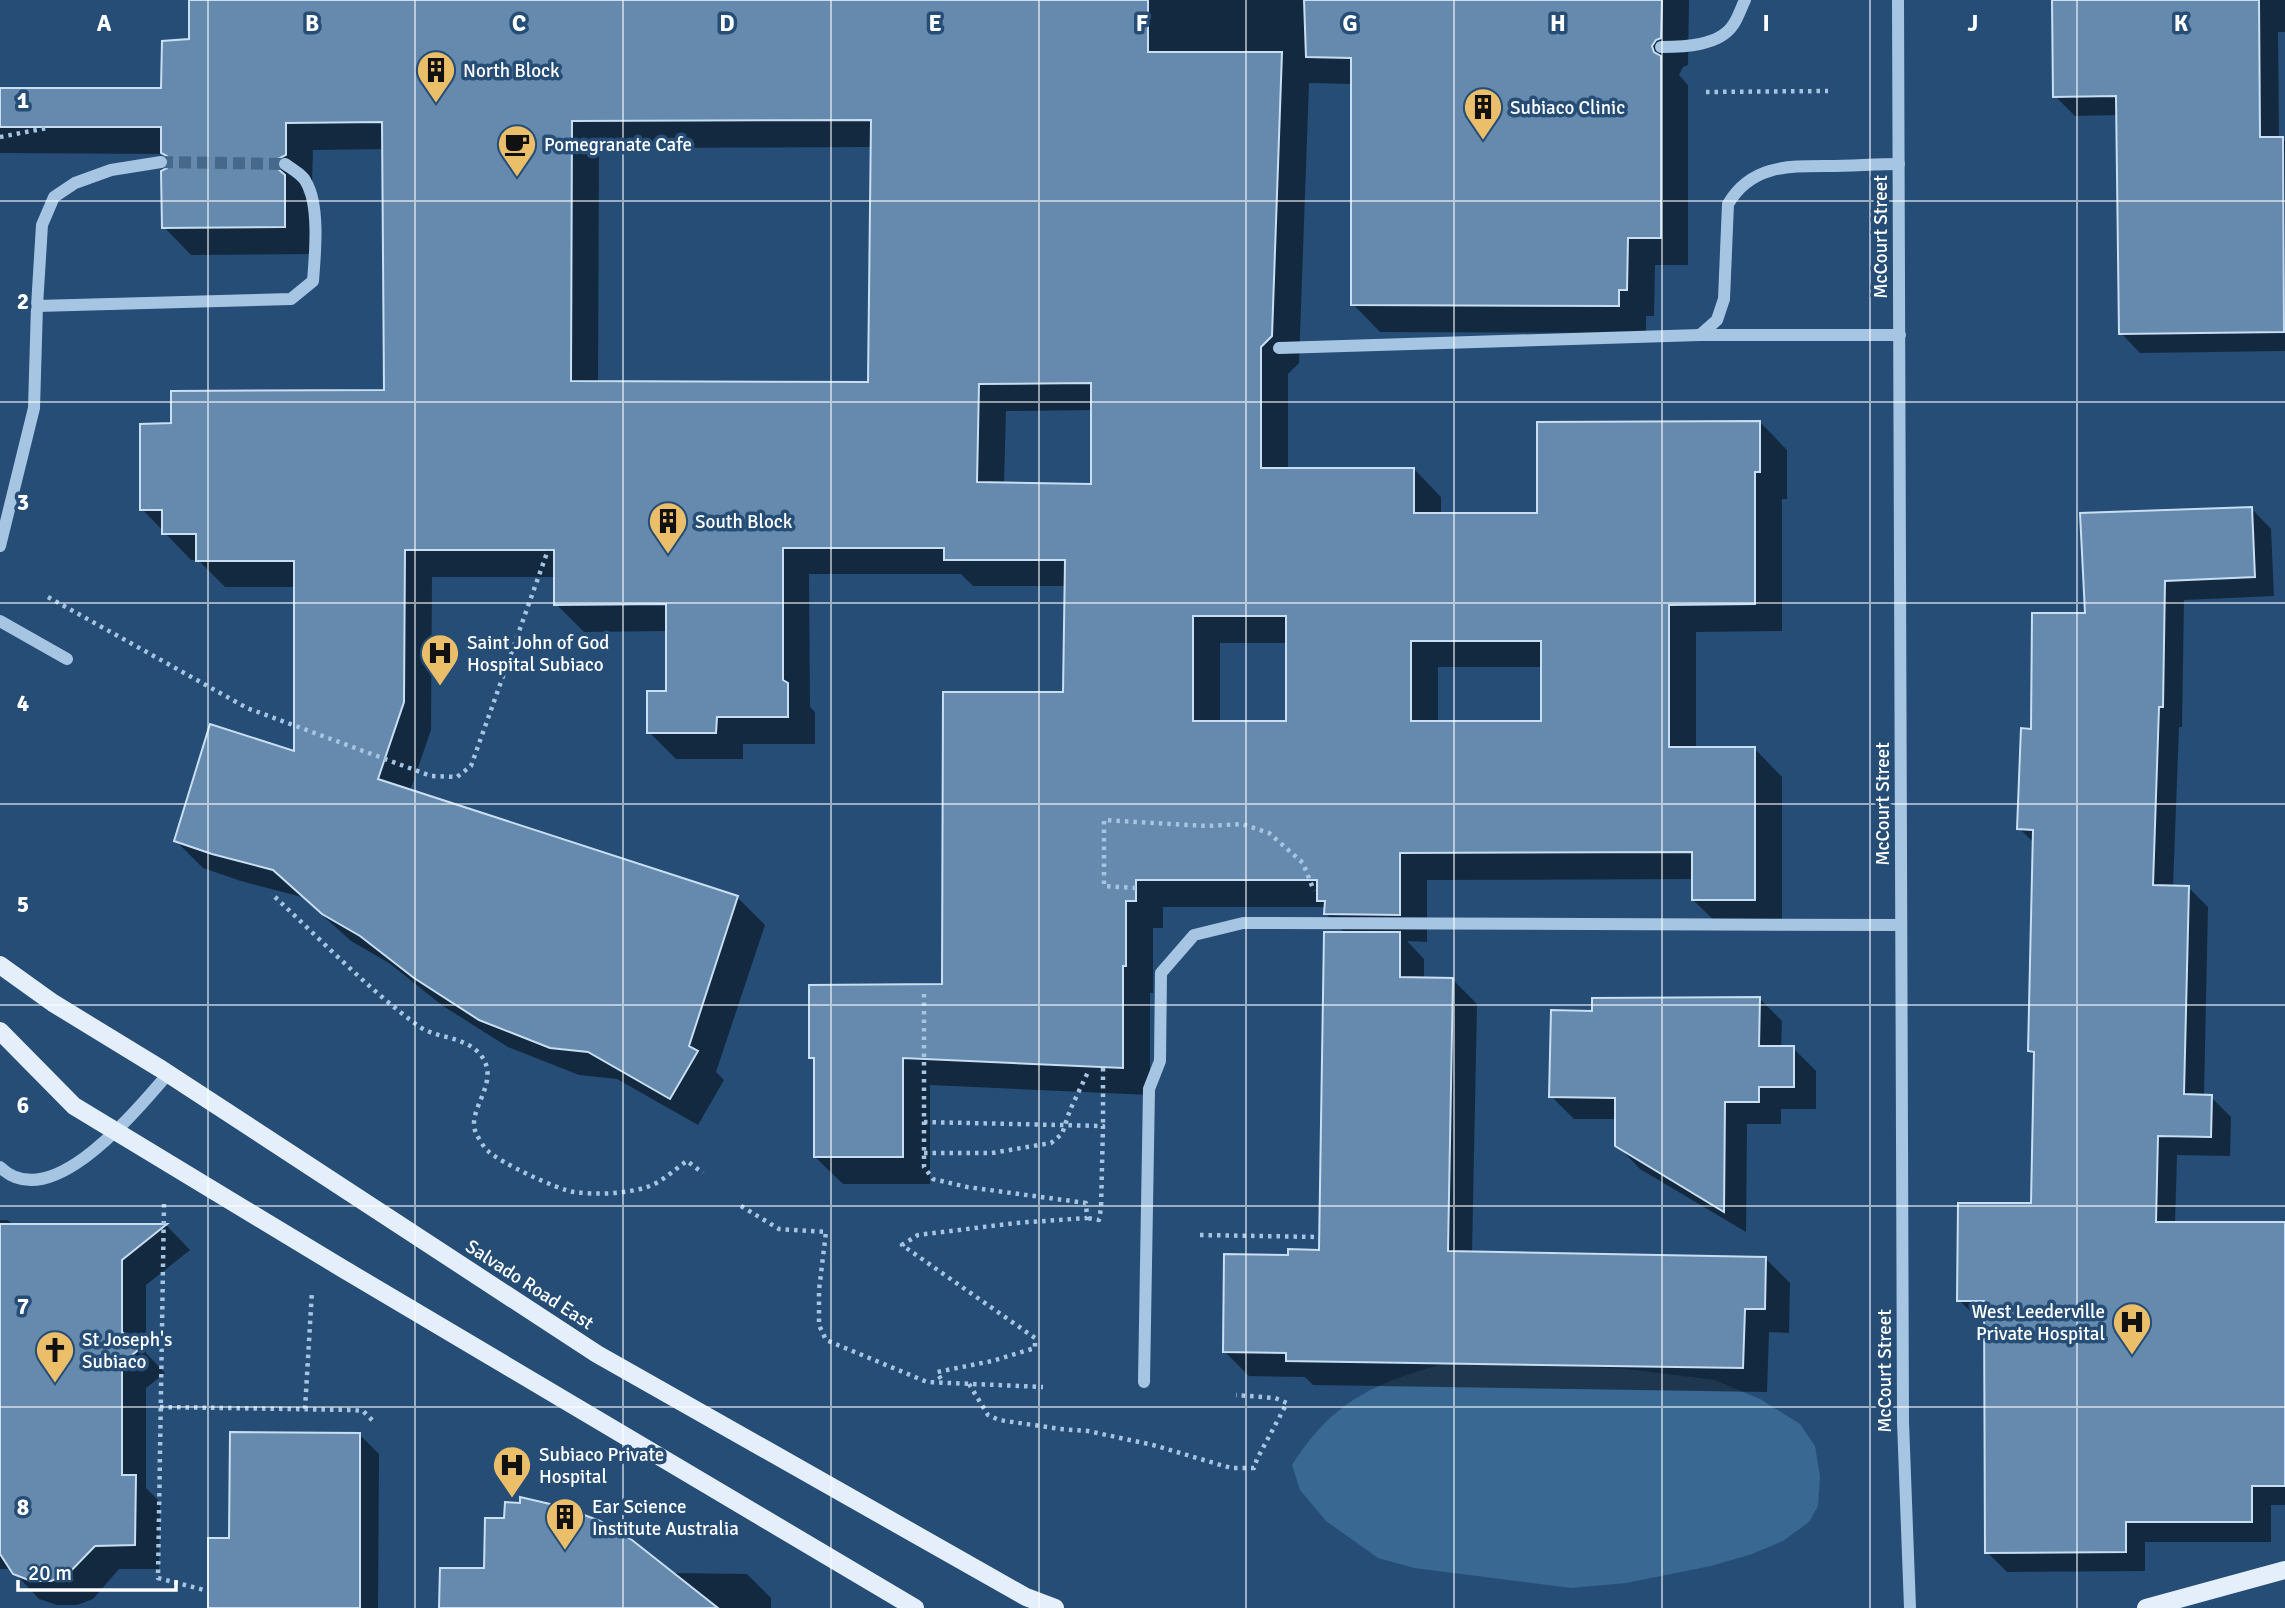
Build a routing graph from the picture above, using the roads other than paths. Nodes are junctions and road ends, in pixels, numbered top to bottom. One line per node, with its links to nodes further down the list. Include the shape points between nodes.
1 (1745, 0): 3 (street, via 1733,26 1718,38 1684,47)
2 (1898, 0): 6 (street, McCourt Street)
3 (1661, 47)
4 (161, 162): 7 (street, via 111,170 75,183 54,197 42,225)
5 (285, 164): 7 (street, via 306,181 317,239 313,281 291,299)
6 (1899, 164): 8 (street, via 1791,165 1748,179 1728,204 1724,299 1717,320); 9 (street, McCourt Street)
7 (37, 306): 11 (street, via 34,408)
8 (1700, 335): 9 (street); 10 (street)
9 (1900, 335): 14 (street, McCourt Street)
10 (1279, 348)
11 (0, 546)
12 (0, 621): 13 (street)
13 (67, 659)
14 (1901, 925): 20 (street, via 1243,923 1194,935 1161,973 1160,1061 1149,1089); 24 (street, McCourt Street, via 1903,1422)
15 (0, 965): 17 (main road, Salvado Road East)
16 (0, 1031): 18 (main road, via 74,1106)
17 (168, 1074): 18 (street); 23 (main road, Salvado Road East, via 597,1354 1026,1597)
18 (116, 1131): 19 (street, via 57,1175 21,1178); 22 (main road)
19 (0, 1167)
20 (1144, 1382)
21 (2285, 1570): 25 (main road)
22 (915, 1608)
23 (1055, 1608)
24 (1910, 1608)
25 (2146, 1608)

